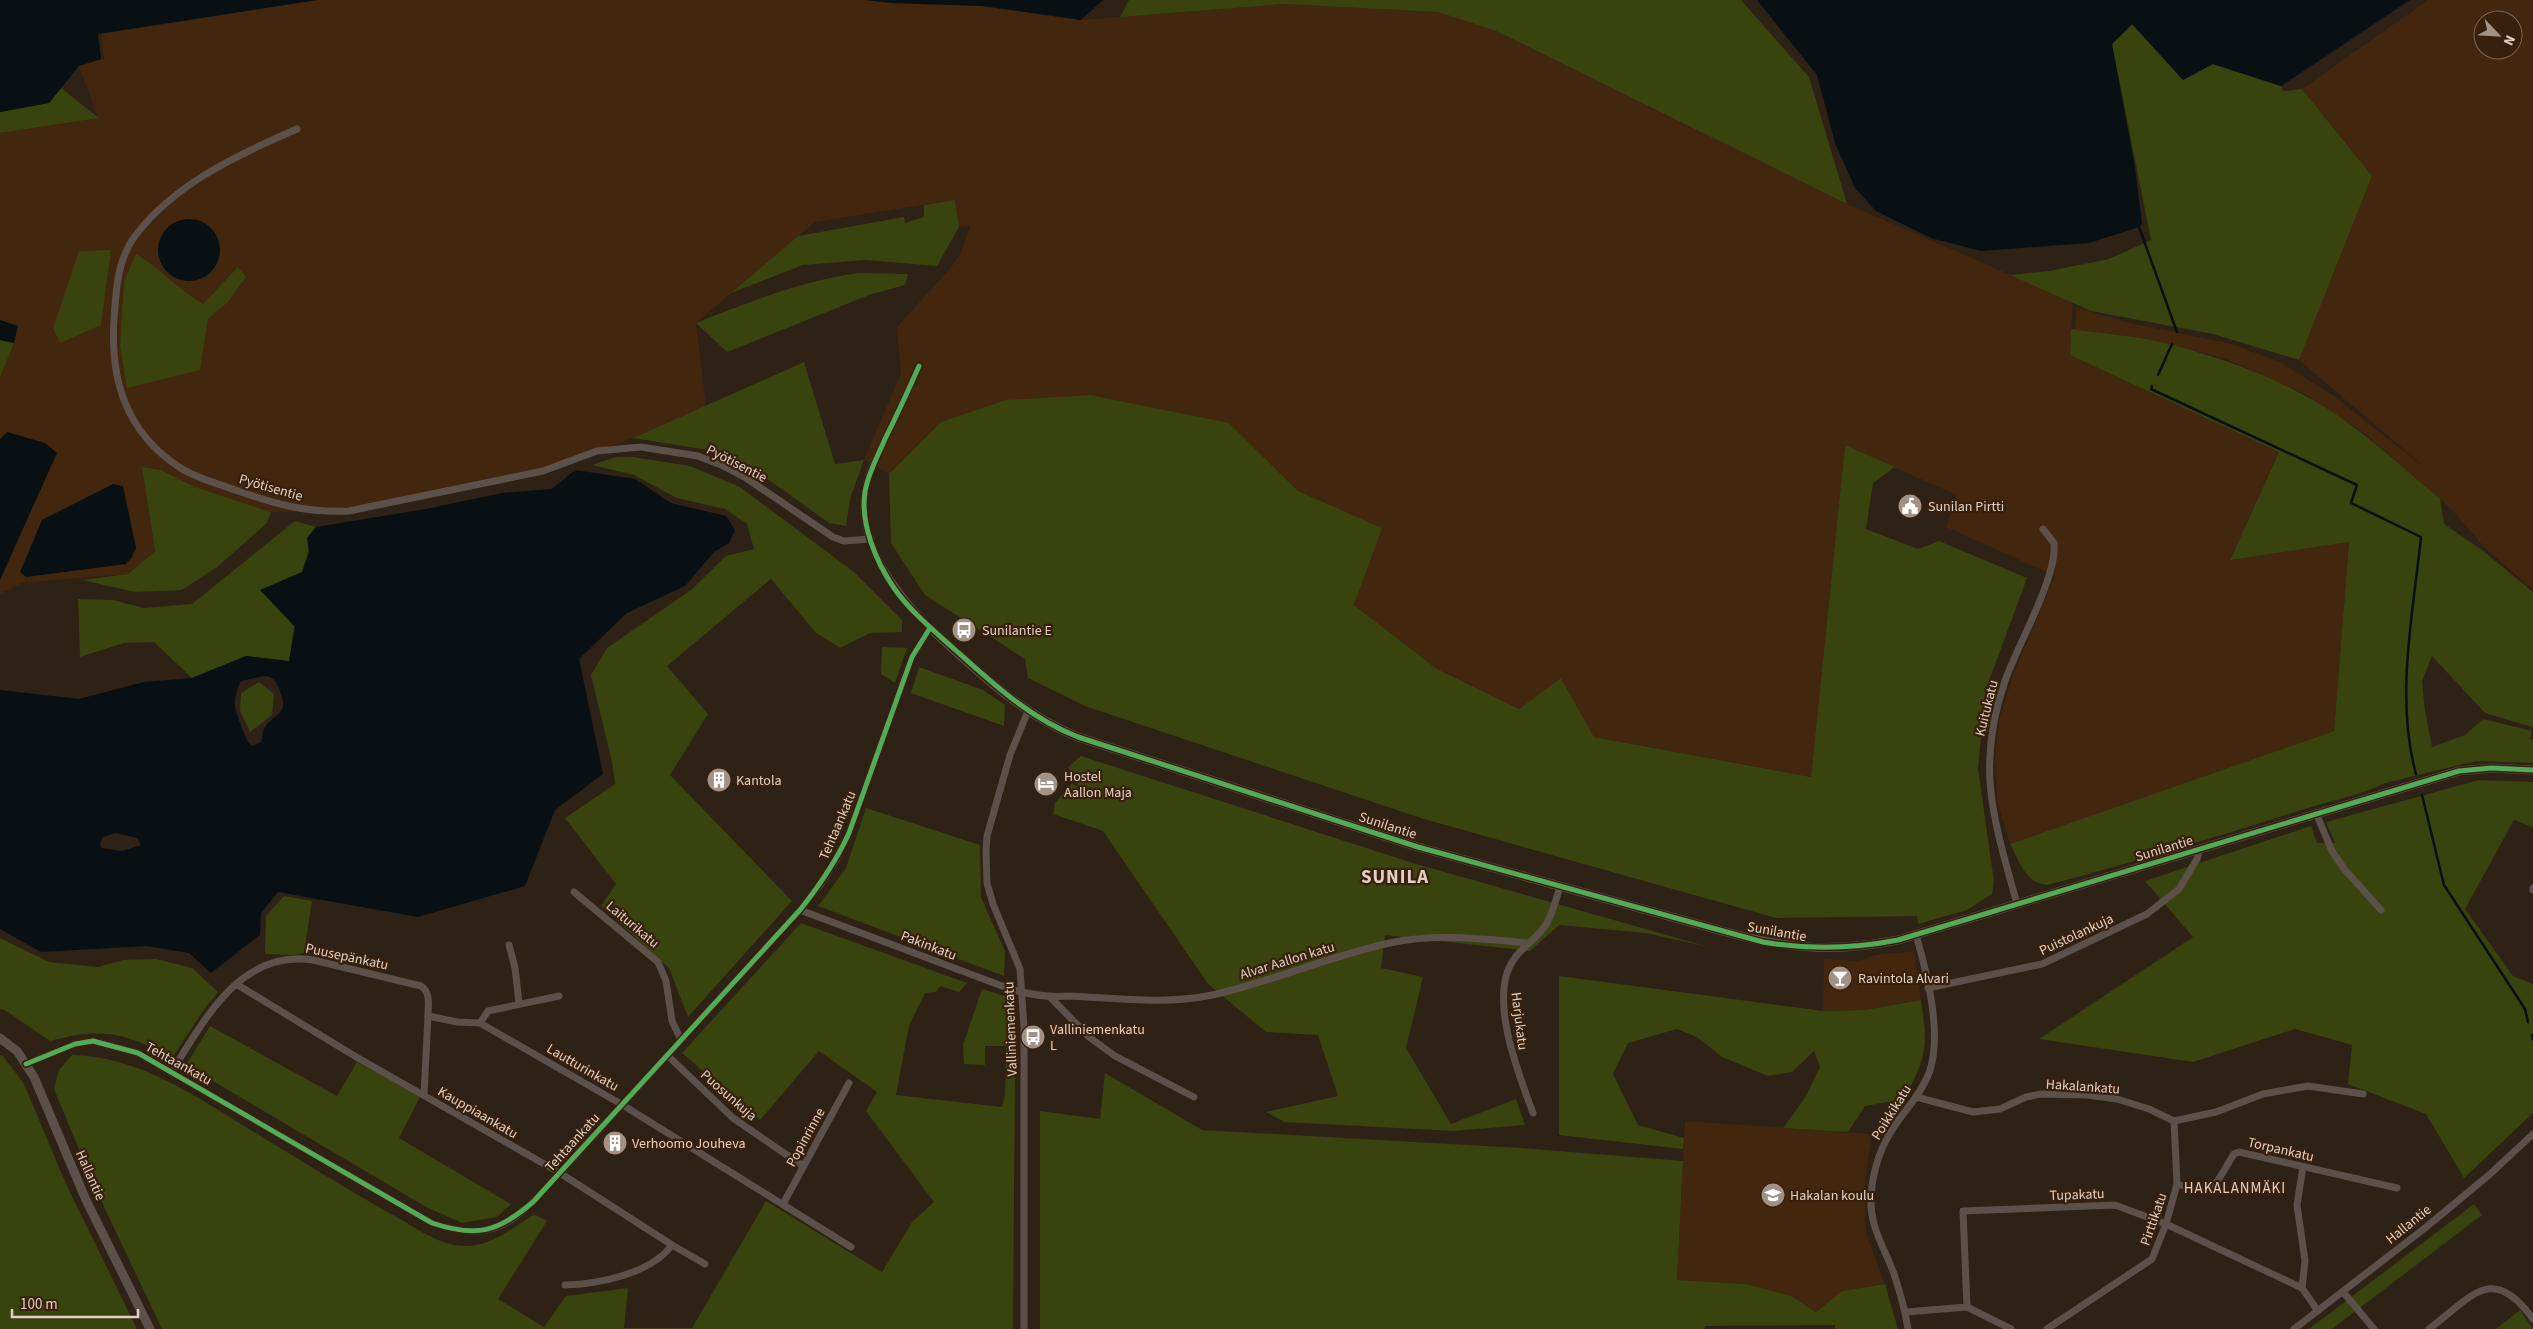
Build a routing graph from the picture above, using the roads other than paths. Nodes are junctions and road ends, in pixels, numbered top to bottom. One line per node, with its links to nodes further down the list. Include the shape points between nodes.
1 (297, 129): 4 (street, Pyötisentie, via 261,144 173,197 134,237 121,264 115,290 113,335 118,389 138,428 179,468 294,509 349,511 543,471 597,451 621,447 650,448 698,456 721,465 746,478 833,537 850,541)
2 (919, 366): 4 (street, via 866,485 864,508)
3 (2042, 529): 12 (street, Kuitukatu, via 2054,542 2053,565 2006,680 1994,718 1989,753 1989,784 1996,828)
4 (871, 539): 5 (street, via 893,587)
5 (930, 628): 6 (street, Sunilantie); 13 (street, Tehtaankatu, via 912,657 859,806 836,860)
6 (1028, 711): 10 (street, Sunilantie, via 1064,731 1128,753 1418,847); 20 (street, Valliniemenkatu, via 1010,755 987,836 986,851 993,904 1020,969)
7 (2533, 770): 8 (street, Sunilantie, via 2491,768 2459,771)
8 (2316, 813): 9 (street, Sunilantie); 14 (street, via 2332,851)
9 (2200, 848): 12 (street, Sunilantie); 19 (street, Puistolankuja, via 2197,859 2178,889 2147,914 2042,964)
10 (1560, 887): 15 (street, Sunilantie, via 1785,946 1838,949); 16 (street, Harjukatu, via 1547,924)
11 (574, 892): 27 (street, Laiturikatu, via 658,962 666,981 672,1021)
12 (2017, 904): 15 (street, Sunilantie)
13 (800, 910): 20 (street, Pakinkatu); 27 (street, Tehtaankatu)
14 (2381, 910)
15 (1916, 935): 19 (street, Poikkikatu)
16 (1529, 943): 22 (street, Alvar Aallon katu, via 1443,936 1390,943 1211,996 1185,999); 37 (street, Harjukatu, via 1514,958 1503,983 1513,1060)
17 (510, 945): 23 (street)
18 (236, 984): 24 (street, Puusepänkatu, via 256,970 278,961 314,960 421,986 428,995); 30 (street, Puusepänkatu, via 218,1001); 33 (street, Kauppiaankatu)
19 (1928, 988): 35 (street, Poikkikatu, via 1934,1055 1929,1074)
20 (1023, 993): 22 (street, Pakinkatu); 58 (street, Valliniemenkatu)
21 (559, 996): 23 (street)
22 (1051, 998): 34 (street, via 1090,1037 1115,1056)
23 (519, 1003): 25 (street, via 488,1011)
24 (428, 1016): 25 (street); 33 (street, Puusepänkatu)
25 (480, 1023): 36 (street, Lautturinkatu)
26 (0, 1038): 29 (street, Hallantie, via 17,1051)
27 (681, 1040): 28 (street, Tehtaankatu)
28 (667, 1055): 36 (street, Tehtaankatu); 40 (street, Puosunkuja, via 733,1118)
29 (26, 1064): 30 (street, Tehtaankatu, via 75,1044 93,1041 138,1052); 57 (street, Hallantie, via 86,1200)
30 (172, 1071): 42 (street, Tehtaankatu, via 432,1223 453,1230 482,1232 502,1225 533,1202)
31 (849, 1083): 40 (street, Popinrinne)
32 (2363, 1094): 38 (street, via 2308,1086 2263,1094 2216,1112)
33 (424, 1095): 42 (street, Kauppiaankatu)
34 (1194, 1097)
35 (1916, 1097): 38 (street, Hakalankatu, via 1973,1112 2000,1109 2041,1094 2087,1096 2117,1099); 55 (street, Poikkikatu, via 1883,1146 1871,1196 1874,1230 1894,1273)
36 (622, 1104): 42 (street, Tehtaankatu); 45 (street, Lautturinkatu)
37 (1533, 1113)
38 (2174, 1121): 43 (street, Pirttikatu)
39 (2533, 1134): 52 (street, Hallantie, via 2489,1175)
40 (803, 1166): 45 (street, Popinrinne)
41 (2303, 1167): 43 (street, Torpankatu, via 2239,1152 2206,1190); 44 (street, Torpankatu); 51 (street, via 2296,1205 2305,1261)
42 (560, 1173): 47 (street, Kauppiaankatu)
43 (2178, 1184): 46 (street, Pirttikatu)
44 (2397, 1188)
45 (783, 1204): 48 (street, Lautturinkatu)
46 (2166, 1224): 51 (street, Tupakatu); 53 (street, Tupakatu, via 2115,1205 1963,1211); 61 (street, Pirttikatu, via 2152,1259)
47 (672, 1245): 49 (street, Kauppiaankatu); 50 (street, via 663,1257 621,1276 590,1284)
48 (851, 1247)
49 (705, 1264)
50 (565, 1285)
51 (2302, 1288): 54 (street, Tupakatu)
52 (2343, 1292): 54 (street, Hallantie); 63 (street)
53 (1967, 1307): 55 (street); 60 (street)
54 (2318, 1311): 62 (street, Hallantie)
55 (1906, 1312): 59 (street, Poikkikatu)
56 (2533, 1319): 64 (street, via 2521,1302 2503,1289 2484,1288)
57 (150, 1329)
58 (1024, 1329)
59 (1908, 1329)
60 (2011, 1329)
61 (2047, 1329)
62 (2294, 1329)
63 (2374, 1329)
64 (2429, 1329)

